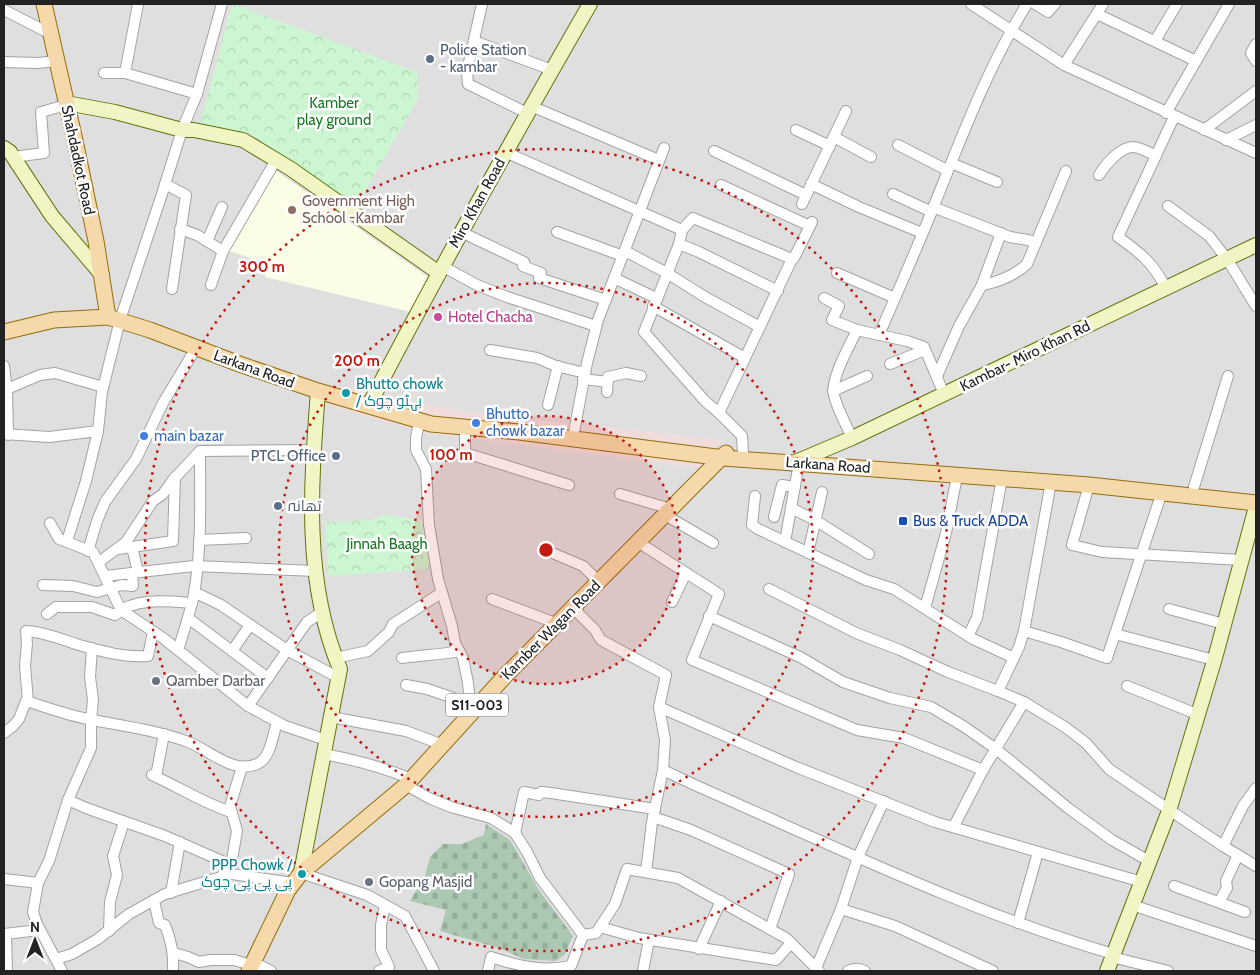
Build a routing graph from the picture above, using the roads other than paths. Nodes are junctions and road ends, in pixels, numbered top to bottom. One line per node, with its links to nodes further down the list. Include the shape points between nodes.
1 (44, 4): 16 (main road, Shahdadkot Road)
2 (138, 4): 27 (street)
3 (222, 4): 29 (street)
4 (482, 4): 17 (street)
5 (590, 4): 25 (street, Miro Khan Road)
6 (971, 4): 15 (street)
7 (1027, 4): 15 (street)
8 (1035, 4): 9 (street, via 1048,12)
9 (1055, 4)
10 (1104, 4): 14 (street)
11 (1177, 4): 18 (street)
12 (1229, 4): 21 (street)
13 (4, 10): 16 (street)
14 (1097, 14): 18 (street); 24 (street)
15 (1011, 30): 24 (street); 50 (street)
16 (52, 34): 20 (main road, Shahdadkot Road)
17 (474, 41): 25 (street); 31 (street, via 467,71 468,84)
18 (1155, 41): 21 (street)
19 (1256, 44): 22 (street, via 1251,53)
20 (57, 61): 23 (street); 30 (main road, Shahdadkot Road)
21 (1196, 61): 33 (street)
22 (1256, 61)
23 (4, 62)
24 (1064, 65): 33 (street)
25 (552, 70): 31 (street, Miro Khan Road)
26 (104, 73): 27 (street)
27 (125, 73): 29 (street)
28 (1256, 91): 37 (street)
29 (197, 94): 35 (street)
30 (66, 104): 35 (street, via 115,112); 43 (street, via 41,112 44,153); 79 (main road, Shahdadkot Road)
31 (529, 110): 44 (street, Miro Khan Road); 49 (street)
32 (846, 111): 39 (street)
33 (1170, 115): 37 (street); 46 (street)
34 (1256, 125): 38 (street)
35 (182, 130): 48 (street, via 242,140); 54 (street)
36 (796, 130): 39 (street)
37 (1204, 130): 38 (street)
38 (1226, 140): 45 (street)
39 (832, 141): 47 (street); 55 (street)
40 (898, 145): 50 (street)
41 (664, 148): 49 (street)
42 (714, 151): 55 (street, via 804,199)
43 (8, 152): 79 (street, via 52,216)
44 (505, 152): 61 (street); 64 (street, Miro Khan Road)
45 (1256, 153)
46 (1156, 156): 52 (street, via 1130,148 1106,164); 83 (street, via 1118,237 1142,254)
47 (871, 157)
48 (276, 160): 72 (street); 76 (street)
49 (659, 160): 61 (street)
50 (949, 166): 53 (street); 60 (street)
51 (1066, 171): 69 (street)
52 (1099, 175)
53 (997, 182)
54 (165, 184): 62 (street, via 186,195); 91 (street)
55 (811, 184): 66 (street)
56 (721, 185): 74 (street, via 811,224)
57 (893, 194): 60 (street)
58 (1168, 206): 75 (street, via 1209,236)
59 (222, 207): 68 (street)
60 (932, 209): 66 (street); 67 (street)
61 (641, 211): 63 (street); 73 (street)
62 (180, 229): 68 (street); 84 (street)
63 (682, 230): 70 (street); 74 (street, via 693,218)
64 (461, 232): 76 (street, Miro Khan Road); 88 (street, via 524,262 523,266 541,273 539,278)
65 (557, 232): 73 (street)
66 (922, 232): 87 (street)
67 (1001, 233): 69 (street); 82 (street)
68 (207, 241): 72 (street)
69 (1036, 243): 82 (street, via 1027,264 1019,271 998,282)
70 (679, 244): 78 (street); 85 (street)
71 (1256, 245): 75 (street, Kambar- Miro Khan Rd)
72 (223, 251): 81 (street)
73 (624, 253): 78 (street); 80 (street)
74 (792, 259): 85 (street)
75 (1227, 259): 83 (street, Kambar- Miro Khan Rd); 90 (street)
76 (440, 270): 92 (street, via 506,297); 114 (street, Miro Khan Road)
77 (837, 272): 87 (street)
78 (667, 273): 89 (street); 93 (street)
79 (102, 275): 91 (main road, Shahdadkot Road)
80 (614, 278): 88 (street); 89 (street)
81 (211, 285)
82 (982, 285): 107 (street)
83 (1166, 288): 113 (street, Kambar- Miro Khan Rd)
84 (172, 289)
85 (778, 292): 93 (street)
86 (824, 298): 94 (street, via 839,306 832,320)
87 (895, 298): 96 (street)
88 (606, 300): 92 (street)
89 (655, 302): 100 (street); 116 (street, via 644,332)
90 (1256, 306)
91 (114, 318): 95 (main road, via 54,320); 97 (main road, Larkana Road); 109 (street)
92 (596, 326): 104 (street)
93 (760, 327): 100 (street)
94 (857, 330): 96 (street); 111 (street, via 838,365)
95 (4, 332)
96 (879, 335): 99 (street, via 907,341)
97 (196, 348): 112 (main road, Larkana Road); 158 (street, via 163,403 136,459 105,502)
98 (490, 350): 103 (street, via 537,358)
99 (925, 350): 101 (street); 107 (street)
100 (745, 358): 116 (street)
101 (890, 364)
102 (4, 366): 110 (street)
103 (558, 366): 104 (street); 115 (street)
104 (584, 376): 105 (street, via 608,387 608,377 626,372); 121 (street)
105 (641, 376)
106 (867, 376): 111 (street)
107 (936, 376): 113 (street)
108 (1228, 376): 137 (street)
109 (103, 387): 110 (street, via 55,373 40,375); 120 (street)
110 (7, 389): 122 (street)
111 (834, 391): 123 (street)
112 (318, 392): 114 (main road, Larkana Road); 124 (street)
113 (944, 394): 123 (street, Kambar- Miro Khan Rd)
114 (369, 405): 117 (main road, Larkana Road)
115 (548, 405)
116 (719, 413): 126 (street, via 742,436)
117 (400, 416): 118 (main road, Larkana Road); 121 (main road, Larkana Road, via 429,416)
118 (419, 422): 119 (main road, Larkana Road); 175 (street, via 416,450 426,469 429,525)
119 (465, 428): 127 (main road, Larkana Road); 134 (street, via 465,453)
120 (98, 431): 122 (street, via 49,437); 151 (street)
121 (574, 432): 127 (main road, Larkana Road)
122 (6, 434)
123 (852, 438): 128 (street, Kambar- Miro Khan Rd)
124 (314, 450): 125 (street); 165 (street, via 312,528)
125 (200, 451): 131 (street); 150 (street)
126 (742, 453): 127 (main road, Larkana Road); 128 (main road, Larkana Road)
127 (725, 455): 128 (main road, Larkana Road); 145 (main road, Kamber Wagan Road / S11-003)
128 (799, 461): 129 (main road, Larkana Road); 136 (street)
129 (908, 468): 130 (main road, Larkana Road); 137 (main road, Larkana Road, via 1068,475)
130 (957, 476): 132 (main road, Larkana Road); 181 (street, via 946,533)
131 (175, 477): 155 (street, via 173,541); 156 (street, via 163,494 153,501 126,542)
132 (1002, 478): 133 (main road, Larkana Road); 194 (street, via 977,618)
133 (1051, 482): 135 (main road, Larkana Road); 191 (street)
134 (568, 485)
135 (1089, 485): 139 (main road, Larkana Road); 160 (street, via 1072,545 1102,552)
136 (795, 487): 144 (street); 146 (street, via 782,485)
137 (1194, 487): 140 (main road, Larkana Road)
138 (822, 492): 147 (street)
139 (1162, 492): 143 (main road, Larkana Road); 160 (street)
140 (1256, 493)
141 (620, 494): 145 (street)
142 (755, 496): 153 (street, via 752,525)
143 (1256, 505): 162 (street)
144 (791, 508): 147 (street); 153 (street)
145 (668, 512): 152 (main road, Kamber Wagan Road / S11-003); 154 (street)
146 (774, 517)
147 (816, 520): 159 (street); 161 (street)
148 (50, 523): 151 (street, via 59,539)
149 (246, 538): 150 (street)
150 (199, 540): 164 (street)
151 (67, 541): 158 (street)
152 (638, 542): 167 (street); 169 (main road, Kamber Wagan Road / S11-003)
153 (785, 542): 159 (street)
154 (713, 543)
155 (132, 547): 156 (street); 166 (street)
156 (116, 549): 163 (street)
157 (543, 549): 169 (street, via 583,566)
158 (88, 551): 163 (street, via 93,552)
159 (808, 553): 181 (street, via 866,580 894,589)
160 (1142, 553): 162 (street); 193 (street)
161 (869, 554)
162 (1241, 560): 189 (street)
163 (99, 562): 168 (street)
164 (196, 567): 165 (street); 166 (street); 174 (street)
165 (316, 572): 184 (street)
166 (135, 573): 168 (street); 171 (street, via 133,586)
167 (686, 573): 177 (street); 186 (street, via 719,594)
168 (105, 576): 171 (street)
169 (599, 582): 180 (main road, Kamber Wagan Road / S11-003)
170 (43, 585): 173 (street, via 73,586)
171 (111, 588): 173 (street); 183 (street)
172 (769, 589): 208 (street, via 856,633)
173 (97, 592): 179 (street)
174 (194, 592): 178 (street); 190 (street, via 221,605)
175 (441, 593): 199 (street); 200 (street, via 393,624 389,632 368,651)
176 (492, 599): 188 (street)
177 (672, 602)
178 (192, 603): 183 (street, via 140,603); 187 (street)
179 (92, 607): 183 (street, via 115,615); 185 (street, via 56,607)
180 (574, 608): 188 (main road, Kamber Wagan Road / S11-003); 212 (street, via 596,630 601,640 666,675)
181 (925, 608): 194 (street)
182 (1169, 609): 189 (street)
183 (121, 610): 192 (street)
184 (322, 612): 197 (street, via 307,622); 200 (street)
185 (48, 614)
186 (709, 616): 222 (street, via 800,657 843,682 890,698 931,707); 226 (street, via 692,660 857,730 904,738)
187 (188, 618): 196 (street); 198 (street)
188 (558, 624): 213 (main road, Kamber Wagan Road / S11-003)
189 (1224, 624): 203 (street)
190 (250, 625): 197 (street); 198 (street)
191 (1024, 631): 193 (street, via 1107,658); 202 (street)
192 (153, 632): 195 (street, via 148,656 135,657); 196 (street)
193 (1115, 634): 203 (street)
194 (968, 636): 202 (street)
195 (92, 648): 209 (street, via 26,631); 216 (street)
196 (178, 650): 211 (street)
197 (287, 650): 204 (street); 205 (street)
198 (232, 651): 204 (street)
199 (459, 652): 201 (street); 213 (street, via 463,658)
200 (335, 658): 205 (street, via 340,669)
201 (402, 658)
202 (1014, 658): 208 (street)
203 (1214, 660): 214 (street)
204 (268, 678): 211 (street)
205 (339, 678): 215 (street)
206 (406, 685): 213 (street, via 427,689)
207 (1127, 686): 214 (street)
208 (998, 690): 210 (street)
209 (28, 702): 216 (street); 218 (street, via 19,719)
210 (1024, 702): 222 (street); 231 (street, via 1064,727 1086,744 1109,769)
211 (248, 706): 217 (street)
212 (659, 707): 225 (street, via 665,740); 230 (street, via 796,767)
213 (471, 708): 221 (main road, Kamber Wagan Road / S11-003)
214 (1199, 714): 231 (street)
215 (331, 717): 220 (street); 221 (street, via 406,731)
216 (91, 720): 219 (street); 229 (street, via 91,748)
217 (277, 722): 220 (street); 224 (street, via 267,754 259,762)
218 (4, 733)
219 (164, 734): 224 (street, via 190,742); 232 (street, via 154,776)
220 (326, 740): 223 (street)
221 (442, 745): 227 (main road, Kamber Wagan Road / S11-003)
222 (996, 749): 226 (street); 242 (street, via 1068,808)
223 (324, 754): 227 (street, via 387,769); 246 (street)
224 (242, 767): 232 (street)
225 (663, 770): 233 (street); 241 (street)
226 (983, 770): 235 (street)
227 (409, 782): 236 (street, via 429,798 491,818); 246 (main road, Kamber Wagan Road / S11-003)
228 (1256, 788): 238 (street)
229 (68, 800): 234 (street); 249 (street, via 49,861)
230 (884, 801): 235 (street, via 935,822); 241 (street)
231 (1169, 810): 238 (street); 242 (street)
232 (231, 812): 244 (street, via 237,831)
233 (654, 813): 236 (street, via 541,792 539,795 524,792); 245 (street); 261 (street, via 789,874)
234 (124, 822): 237 (street); 263 (street, via 113,856 117,875 110,902)
235 (954, 826): 239 (street)
236 (515, 833): 265 (street, via 540,878)
237 (180, 842): 244 (street); 251 (street)
238 (1222, 846): 240 (street)
239 (1038, 852): 248 (street); 259 (street)
240 (1238, 855): 243 (street); 254 (street)
241 (858, 857): 257 (street); 259 (street)
242 (1149, 862): 248 (street)
243 (1256, 866)
244 (228, 869): 246 (street); 251 (street, via 221,877)
245 (646, 872): 253 (street, via 678,878); 260 (street, via 627,869 615,904)
246 (297, 878): 255 (street, via 367,895); 273 (main road, Kamber Wagan Road / S11-003)
247 (4, 879): 249 (street)
248 (1142, 882): 256 (street)
249 (38, 883): 262 (street, via 34,912)
250 (1174, 886): 254 (street)
251 (171, 893): 252 (street)
252 (154, 901): 263 (street, via 129,914); 270 (street, via 159,922 165,926)
253 (721, 901): 261 (street); 269 (street)
254 (1219, 902): 258 (street)
255 (385, 905): 280 (street, via 381,950 389,967); 281 (street, via 405,916)
256 (1132, 906): 268 (street); 271 (street)
257 (841, 910): 276 (street); 286 (street, via 895,926)
258 (1245, 912)
259 (1018, 923): 271 (street)
260 (600, 927): 265 (street, via 596,933); 266 (street)
261 (770, 929): 267 (street)
262 (40, 930): 264 (street); 272 (street)
263 (109, 931): 272 (street, via 72,954)
264 (5, 934): 277 (street)
265 (583, 935): 275 (street, via 571,966)
266 (649, 940): 269 (street); 283 (street)
267 (791, 943): 269 (street, via 776,960); 276 (street)
268 (1256, 946)
269 (700, 949)
270 (174, 953): 273 (street, via 199,962 234,960); 274 (street)
271 (1113, 955): 287 (street); 288 (street)
272 (56, 959): 278 (street)
273 (251, 966): 279 (street)
274 (173, 968)
275 (566, 970): 282 (street, via 517,966 491,957)
276 (818, 970)
277 (7, 971)
278 (61, 971)
279 (271, 971)
280 (378, 971)
281 (434, 971)
282 (488, 971)
283 (643, 971)
284 (848, 971): 285 (street, via 860,968)
285 (865, 971)
286 (993, 971)
287 (1106, 971)
288 (1168, 971)

